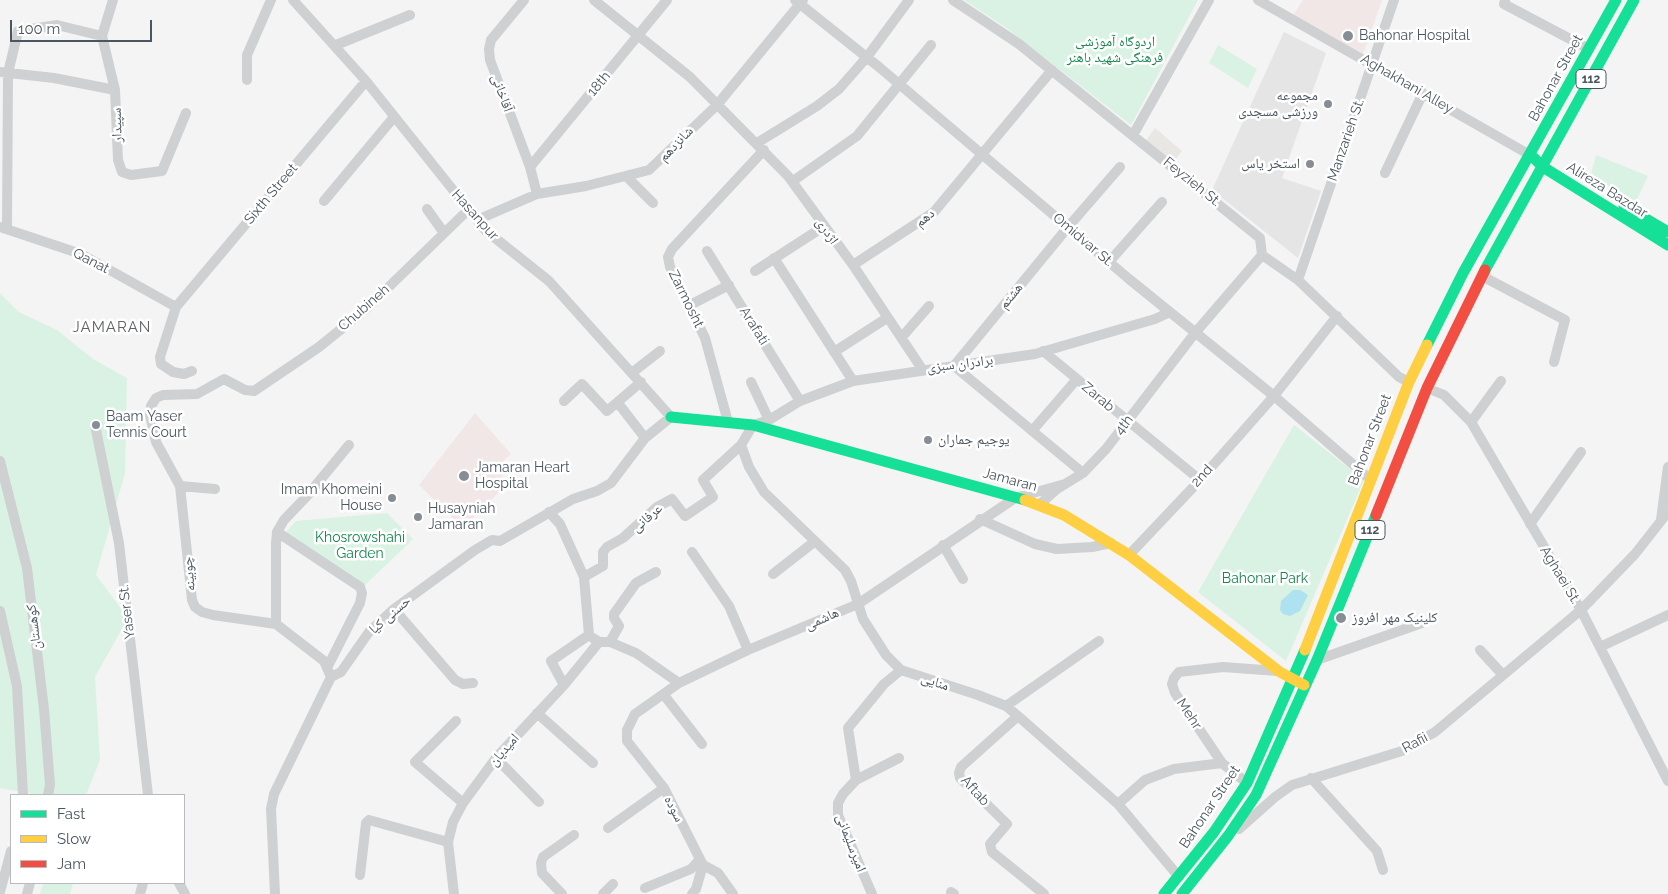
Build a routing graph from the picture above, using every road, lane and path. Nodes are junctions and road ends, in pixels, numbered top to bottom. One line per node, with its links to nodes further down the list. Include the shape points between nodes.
1 (113, 0): 17 (street)
2 (271, 0): 26 (street, via 247,56)
3 (293, 0): 19 (street, Hasanpur)
4 (524, 0): 39 (street, آقاخانی, via 491,40 489,49 490,60)
5 (594, 0): 18 (street, اژدری)
6 (667, 0): 18 (street, 18th)
7 (909, 0): 22 (street)
8 (953, 0): 24 (street, Feyzieh St.)
9 (1209, 0): 34 (street)
10 (1258, 0): 23 (street, Aghakhani Alley)
11 (1394, 0): 23 (street, Manzarieh St.)
12 (1506, 0): 21 (street, via 1504,4)
13 (1616, 0): 21 (main road, Bahonar Street / 112)
14 (1634, 0): 38 (main road, 112)
15 (799, 1): 22 (street, Omidvar St.); 31 (street, شانزدهم)
16 (410, 14): 19 (street)
17 (102, 36): 25 (street, via 57,26 18,31); 29 (street)
18 (638, 37): 31 (street, اژدری, via 690,77); 39 (street, 18th)
19 (336, 45): 27 (street, Hasanpur)
20 (931, 45): 28 (street)
21 (1589, 49): 37 (main road, Bahonar Street / 112)
22 (867, 57): 28 (street, Omidvar St.); 35 (street, via 839,89)
23 (1372, 64): 30 (street, Aghakhani Alley); 64 (street, Manzarieh St.)
24 (1052, 70): 34 (street, Feyzieh St.); 36 (street, دهم)
25 (4, 72): 29 (street, سپیدار); 52 (street)
26 (247, 80)
27 (366, 81): 33 (street, Hasanpur); 68 (street, Sixth Street)
28 (900, 85): 36 (street, Omidvar St.); 43 (street, via 857,136)
29 (115, 90): 32 (street, سپیدار, via 118,160 126,175 162,172)
30 (1423, 93): 37 (street, Aghakhani Alley); 41 (street)
31 (716, 105): 35 (street, اژدری); 42 (street, شانزدهم, via 657,164)
32 (186, 113)
33 (394, 117): 45 (street); 49 (street, Hasanpur)
34 (1133, 134): 58 (street, Feyzieh St., via 1260,238)
35 (760, 146): 43 (street, اژدری); 66 (street, Zarmosht, via 668,257)
36 (981, 153): 53 (street, Omidvar St.); 61 (street, دهم, via 934,212)
37 (1532, 156): 38 (main road, Alireza Bazdar); 87 (main road, Bahonar Street / 112, via 1463,273)
38 (1545, 163): 54 (main road, Alireza Bazdar); 56 (main road, Alireza Bazdar); 63 (main road, 112)
39 (530, 167): 44 (street, آقاخانی)
40 (1120, 167): 53 (street, هشتم)
41 (1385, 174)
42 (626, 176): 44 (street, شانزدهم); 47 (street)
43 (793, 182): 51 (street, اژدری)
44 (537, 194): 50 (street, شانزدهم)
45 (324, 201)
46 (1162, 202): 60 (street)
47 (653, 203)
48 (427, 209): 55 (street)
49 (468, 210): 50 (street, Hasanpur); 55 (street, Chubineh)
50 (477, 220): 81 (street, Hasanpur, via 493,237 549,281)
51 (823, 226): 59 (street); 61 (street, اژدری)
52 (4, 227): 68 (street, Qanat, via 81,254)
53 (1068, 227): 60 (street, Omidvar St.); 78 (street, هشتم)
54 (1668, 232)
55 (444, 234): 111 (street, Chubineh, via 366,309 319,347 254,391 224,379 198,394 156,398 150,415 156,442)
56 (1668, 245)
57 (707, 251): 65 (street, Arafati)
58 (1262, 256): 64 (street); 72 (street, 4th)
59 (774, 258): 62 (street); 76 (street)
60 (1109, 262): 69 (street, Omidvar St.)
61 (853, 265): 71 (street, اژدری)
62 (756, 271)
63 (1482, 276): 77 (street, via 1565,320); 88 (main road, 112)
64 (1298, 280): 70 (street)
65 (728, 285): 66 (street); 91 (street, Arafati)
66 (690, 306): 96 (street, Zarmosht, via 705,338)
67 (929, 306): 73 (street)
68 (176, 307): 80 (street, via 160,357 161,364 173,372 184,374)
69 (1170, 312): 72 (street, Omidvar St.); 75 (street, برادران سبزی)
70 (1337, 316): 87 (street, via 1399,377); 89 (street, 2nd)
71 (887, 318): 73 (street, اژدری); 76 (street)
72 (1196, 333): 89 (street, Omidvar St.); 95 (street, 4th)
73 (902, 337): 79 (street, اژدری)
74 (660, 351): 81 (street)
75 (1043, 351): 78 (street, برادران سبزی); 82 (street, Zarab)
76 (834, 352): 83 (street)
77 (1554, 362)
78 (954, 366): 79 (street, برادران سبزی); 100 (street)
79 (922, 369): 83 (street, برادران سبزی)
80 (192, 371)
81 (633, 372): 85 (street, Hasanpur)
82 (1077, 379): 95 (street, Zarab); 100 (street)
83 (853, 381): 91 (street, برادران سبزی)
84 (1501, 381): 97 (street)
85 (641, 382): 92 (street); 93 (street, Hasanpur)
86 (751, 382): 94 (street)
87 (1409, 382): 88 (main road); 109 (main road, Bahonar Street / 112)
88 (1427, 388): 97 (street, Aghaei St., via 1444,395); 144 (main road, 112)
89 (1274, 396): 108 (street, 2nd); 109 (street, Omidvar St.)
90 (564, 401): 92 (street, via 582,384 607,411)
91 (800, 401): 94 (street, برادران سبزی)
92 (618, 402): 101 (street)
93 (672, 417): 96 (main road, Jamaran); 101 (street, حسنی کیا)
94 (769, 420): 98 (street, برادران سبزی)
95 (1127, 421): 107 (street, 4th); 108 (street, Zarab)
96 (728, 422): 98 (main road, Jamaran)
97 (1471, 422): 119 (street, Aghaei St.)
98 (753, 425): 103 (street, عرفانی); 113 (main road, Jamaran)
99 (96, 430): 172 (street, Yaser St., via 119,543)
100 (1032, 431): 107 (street)
101 (646, 438): 115 (street, حسنی کیا, via 611,484)
102 (349, 445): 120 (street)
103 (741, 445): 121 (street, منایی, via 764,492); 128 (street, عرفانی, via 704,480 713,497 685,516 672,498 657,507 623,538 607,547 603,552 603,566)
104 (1581, 452): 119 (street)
105 (0, 461): 171 (street, کوهستان, via 28,568 44,709)
106 (1668, 467): 118 (street)
107 (1083, 472): 110 (street, 4th)
108 (1200, 480): 125 (street, 2nd)
109 (1371, 480): 149 (main road, Bahonar Street / 112)
110 (1065, 484): 113 (street, هاشمی); 114 (street, 4th)
111 (180, 486): 112 (street); 136 (street, چوبینه, via 190,590 196,607 212,615)
112 (216, 489)
113 (1015, 498): 114 (main road, Jamaran); 117 (street, هاشمی)
114 (1040, 504): 122 (main road, Jamaran)
115 (549, 512): 128 (street, via 560,524); 131 (street, حسنی کیا, via 500,541 492,540 474,550)
116 (1668, 512): 118 (street, Rafii)
117 (980, 519): 122 (street, via 1035,544 1092,548); 123 (street, هاشمی)
118 (1660, 521): 132 (street, Rafii, via 1635,554)
119 (1530, 524): 132 (street, Aghaei St.)
120 (277, 532): 136 (street); 146 (street, via 360,587 360,603)
121 (814, 542): 127 (street); 130 (street, منایی, via 845,570)
122 (1111, 543): 125 (main road, Jamaran)
123 (943, 545): 129 (street); 130 (street, هاشمی)
124 (692, 552): 142 (street, via 729,606)
125 (1129, 555): 147 (main road, Jamaran)
126 (656, 572): 140 (street, via 636,583 614,614 620,626)
127 (773, 574)
128 (584, 577): 137 (street)
129 (963, 579)
130 (858, 604): 142 (street, هاشمی); 145 (street, منایی, via 871,634)
131 (394, 609): 146 (street, حسنی کیا, via 369,632 341,672); 150 (street, via 455,680 463,684)
132 (1581, 610): 141 (street, Aghaei St.); 148 (street, Rafii)
133 (0, 611): 170 (street, کوهستان, via 17,686)
134 (1668, 615): 141 (street)
135 (1422, 623): 144 (street)
136 (276, 624): 146 (street, چوبینه, via 324,660)
137 (590, 635): 139 (street); 152 (street, via 551,661)
138 (1099, 640): 155 (street)
139 (599, 642): 140 (street); 152 (street, امیدیان)
140 (610, 642): 151 (street, via 636,653)
141 (1600, 647): 167 (street, Aghaei St.)
142 (748, 650): 151 (street, هاشمی)
143 (1480, 650): 148 (street)
144 (1317, 660): 153 (main road, 112)
145 (901, 670): 155 (street, منایی); 166 (street, via 878,690 848,728)
146 (329, 672): 189 (street, حسنی کیا, via 274,794 271,809)
147 (1280, 672): 149 (main road, Jamaran); 164 (street, Mehr, via 1223,667 1178,672 1174,678 1175,693)
148 (1502, 674): 165 (street, Rafii, via 1418,743 1402,751)
149 (1293, 681): 153 (main road, Jamaran); 168 (main road, Bahonar Street / 112)
150 (473, 683)
151 (679, 683): 154 (street, هاشمی)
152 (564, 684): 156 (street, امیدیان)
153 (1306, 686): 178 (main road, 112, via 1256,795)
154 (664, 695): 159 (street, هاشمی, via 636,714); 160 (street)
155 (1006, 706): 157 (street, منایی)
156 (537, 713): 161 (street, امیدیان); 163 (street)
157 (1018, 716): 175 (street, منایی); 188 (street, via 961,767 959,773 960,778 1007,824 990,844 992,852)
158 (456, 721): 173 (street, via 415,762)
159 (627, 730): 169 (street, سوده, via 627,741)
160 (702, 744)
161 (496, 758): 173 (street, امیدیان); 174 (street)
162 (899, 758): 166 (street)
163 (593, 763)
164 (1222, 763): 168 (street, Mehr); 175 (street, via 1174,769 1145,780)
165 (1311, 778): 178 (street, Rafii, via 1275,796); 182 (street, via 1377,851)
166 (856, 780): 195 (street, امیرسلیمانی, via 840,798 838,814)
167 (1668, 781)
168 (1247, 783): 184 (main road, Bahonar Street / 112)
169 (664, 788): 176 (street); 181 (street, سوده)
170 (23, 794)
171 (48, 794)
172 (148, 794)
173 (463, 802): 179 (street, امیدیان)
174 (539, 802)
175 (1118, 804): 184 (street, منایی)
176 (608, 828)
177 (574, 835): 191 (street, via 544,857 541,863 542,873)
178 (1228, 836): 197 (main road, 112)
179 (448, 842): 183 (street, via 369,820); 190 (street, امیدیان)
180 (10, 854): 187 (street)
181 (701, 862): 186 (street); 193 (street); 194 (street, via 718,873)
182 (1383, 870)
183 (360, 875)
184 (1178, 877): 196 (main road, Bahonar Street / 112)
185 (613, 884): 192 (street)
186 (645, 888)
187 (0, 892)
188 (1039, 893)
189 (275, 894)
190 (454, 894)
191 (562, 894)
192 (603, 894)
193 (692, 894)
194 (733, 894)
195 (872, 894)
196 (1164, 894)
197 (1182, 894)

